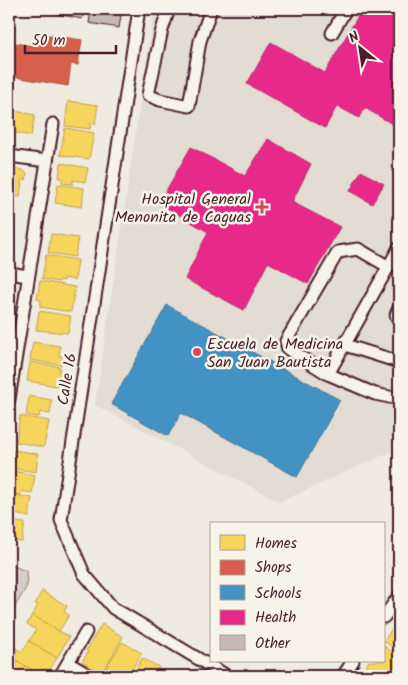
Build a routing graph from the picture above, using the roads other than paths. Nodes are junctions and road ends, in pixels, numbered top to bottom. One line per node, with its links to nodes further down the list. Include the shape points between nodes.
1 (139, 9): 27 (street, Calle 16, via 61,520 84,574 113,608)
2 (169, 9): 3 (street, via 148,95 189,106 200,41)
3 (212, 9)
4 (346, 9): 5 (street)
5 (332, 33)
6 (52, 124): 8 (street)
7 (9, 156): 8 (street)
8 (47, 161): 12 (street)
9 (399, 248): 10 (street)
10 (393, 266): 15 (street); 17 (street, via 358,249 338,252 286,341 293,353)
11 (9, 273): 12 (street)
12 (28, 276): 18 (street)
13 (399, 308): 14 (street, via 396,315)
14 (399, 321)
15 (345, 345): 16 (street); 17 (street)
16 (399, 362)
17 (328, 374): 19 (street, via 375,394)
18 (9, 395)
19 (399, 398)
20 (399, 596): 21 (street)
21 (386, 614)
22 (86, 632): 24 (street)
23 (352, 662): 28 (street)
24 (68, 663): 25 (street); 26 (street)
25 (60, 676)
26 (90, 676)
27 (227, 676)
28 (343, 676)

